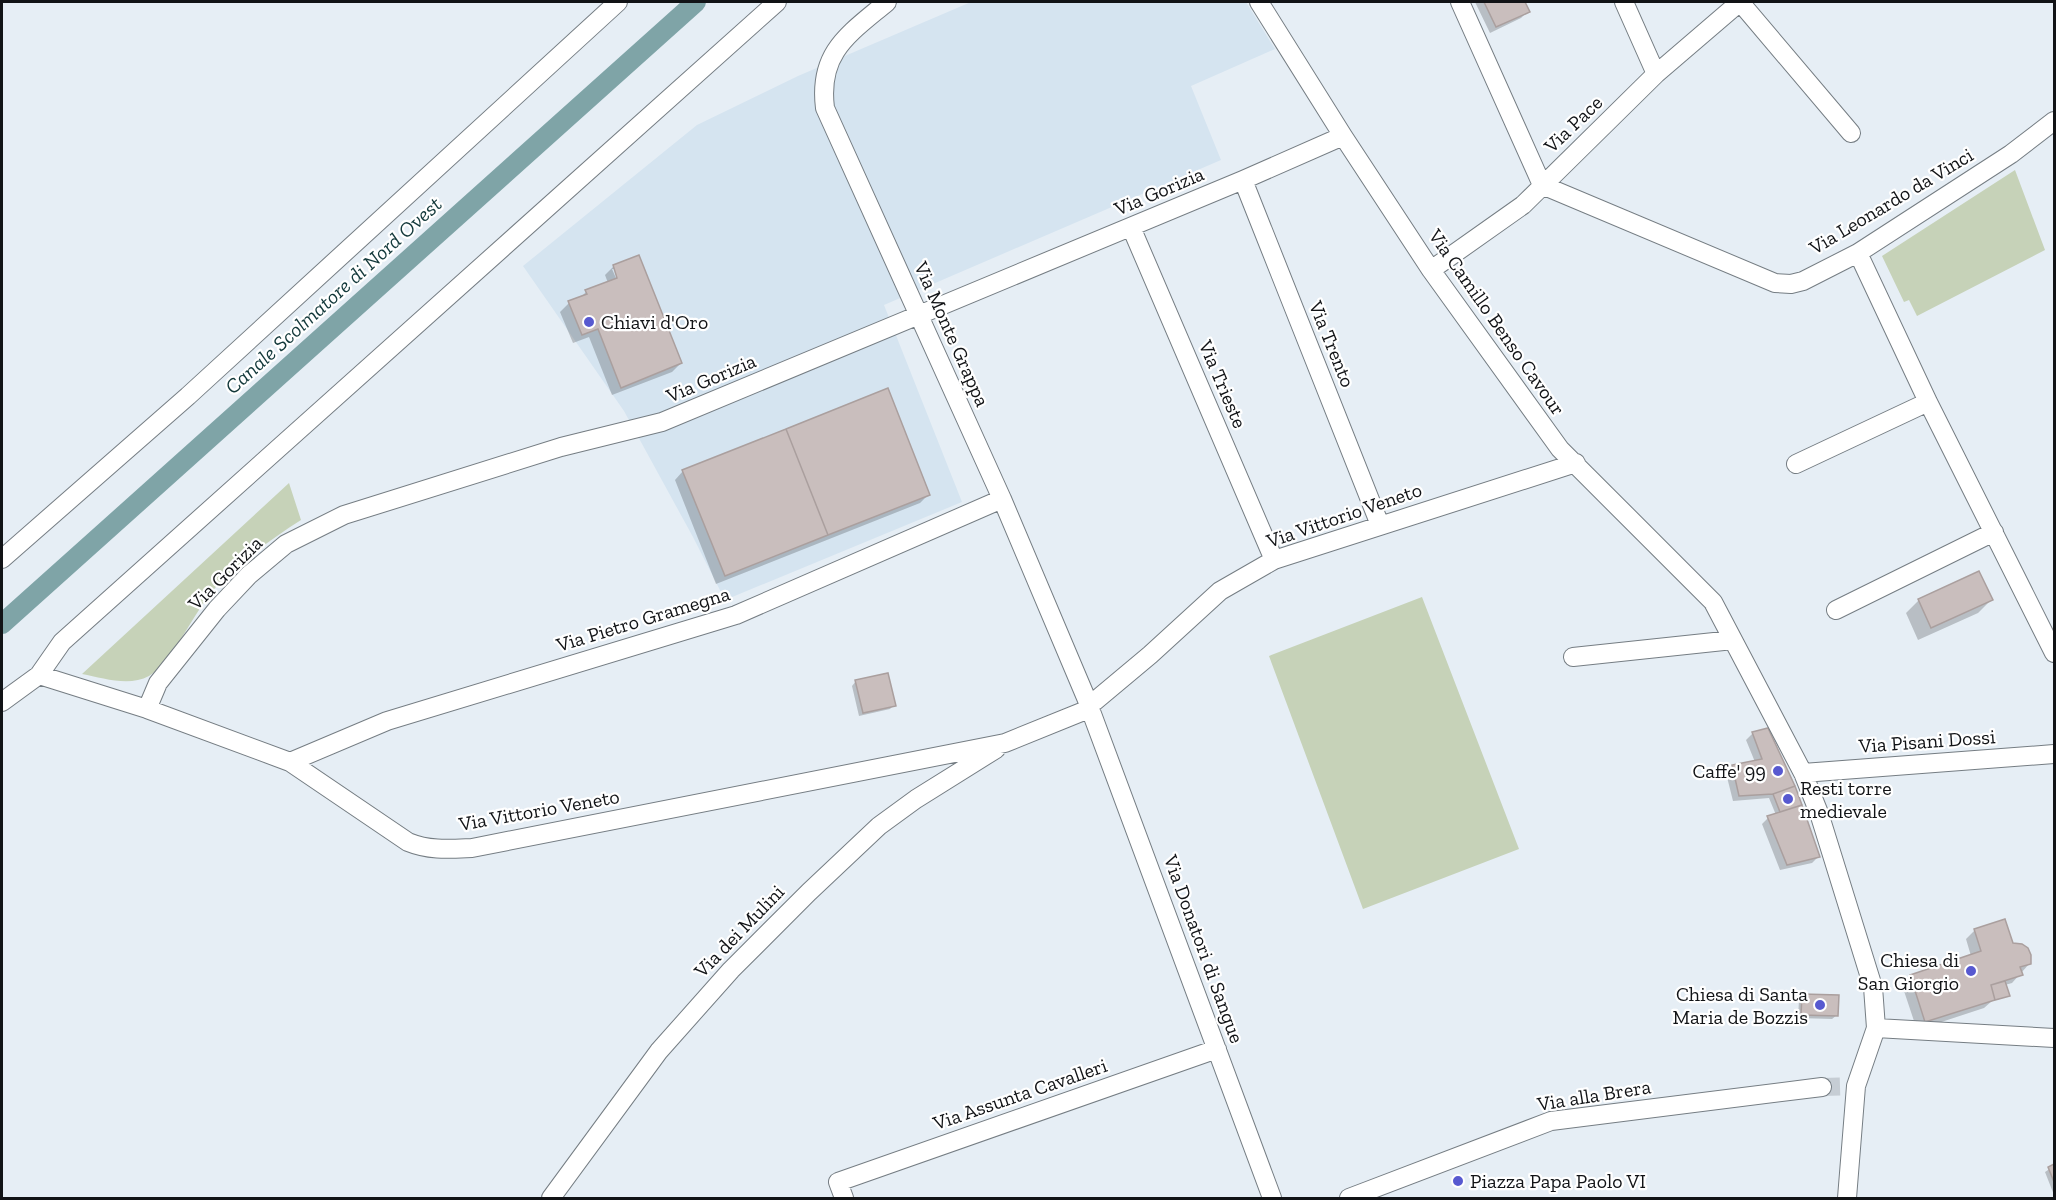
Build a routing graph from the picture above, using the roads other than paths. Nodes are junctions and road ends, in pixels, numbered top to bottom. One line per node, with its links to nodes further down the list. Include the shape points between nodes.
1 (618, 2): 24 (street, via 188,396)
2 (777, 2): 30 (street, via 62,642)
3 (887, 2): 17 (street, Via Monte Grappa, via 842,41 828,66 823,91 825,108)
4 (1259, 2): 11 (street, Via Camillo Benso Cavour)
5 (1460, 2): 13 (street)
6 (1624, 2): 8 (street)
7 (1740, 2): 8 (street, Via Pace); 10 (street, Via Pace)
8 (1656, 74): 13 (street, Via Pace)
9 (2055, 120): 15 (street, Via Leonardo da Vinci, via 2011,154)
10 (1851, 133)
11 (1343, 136): 12 (street, Via Gorizia); 16 (street, Via Camillo Benso Cavour)
12 (1243, 180): 14 (street, Via Gorizia); 22 (street, Via Trento)
13 (1542, 185): 15 (street, Via Leonardo da Vinci, via 1775,283 1803,280); 16 (street, Via Pace, via 1523,205)
14 (1131, 227): 17 (street, Via Gorizia); 25 (street, Via Trieste)
15 (1858, 253): 18 (street)
16 (1431, 270): 19 (street, Via Camillo Benso Cavour, via 1560,449)
17 (919, 315): 21 (street, Via Monte Grappa); 33 (street, Via Gorizia, via 662,422 561,447 344,515 286,544 217,609 158,683)
18 (1928, 402): 20 (street); 23 (street)
19 (1576, 464): 22 (street, Via Vittorio Veneto); 27 (street, Via Camillo Benso Cavour, via 1713,602)
20 (1796, 464)
21 (1002, 499): 32 (street, Via Monte Grappa); 36 (street, Via Pietro Gramegna, via 736,615 387,721)
22 (1380, 525): 25 (street, Via Vittorio Veneto)
23 (1994, 532): 26 (street); 28 (street)
24 (2, 560)
25 (1274, 560): 32 (street, Via Vittorio Veneto, via 1220,591)
26 (1836, 610)
27 (1733, 640): 29 (street); 37 (street, Via Camillo Benso Cavour)
28 (2055, 653)
29 (1573, 657)
30 (39, 675): 31 (street); 33 (street, Via Vittorio Veneto)
31 (2, 702)
32 (1090, 707): 34 (street, Via Vittorio Veneto); 40 (street, Via Donatori di Sangue)
33 (147, 709): 36 (street, Via Vittorio Veneto)
34 (1005, 743): 36 (street, Via Vittorio Veneto, via 472,848 435,849 408,842); 43 (street, Via dei Mulini, via 879,826 808,892 659,1051)
35 (2055, 754): 37 (street, Via Pisani Dossi)
36 (290, 762)
37 (1803, 773): 38 (street, Via Camillo Benso Cavour, via 1873,987)
38 (1876, 1028): 39 (street); 46 (street, via 1856,1086)
39 (2055, 1038)
40 (1217, 1049): 42 (street, Via Assunta Cavalleri); 44 (street, Via Donatori di Sangue)
41 (1822, 1088): 45 (street, Via alla Brera, via 1551,1121)
42 (841, 1190)
43 (551, 1198)
44 (1272, 1198)
45 (1349, 1198)
46 (1847, 1198)

